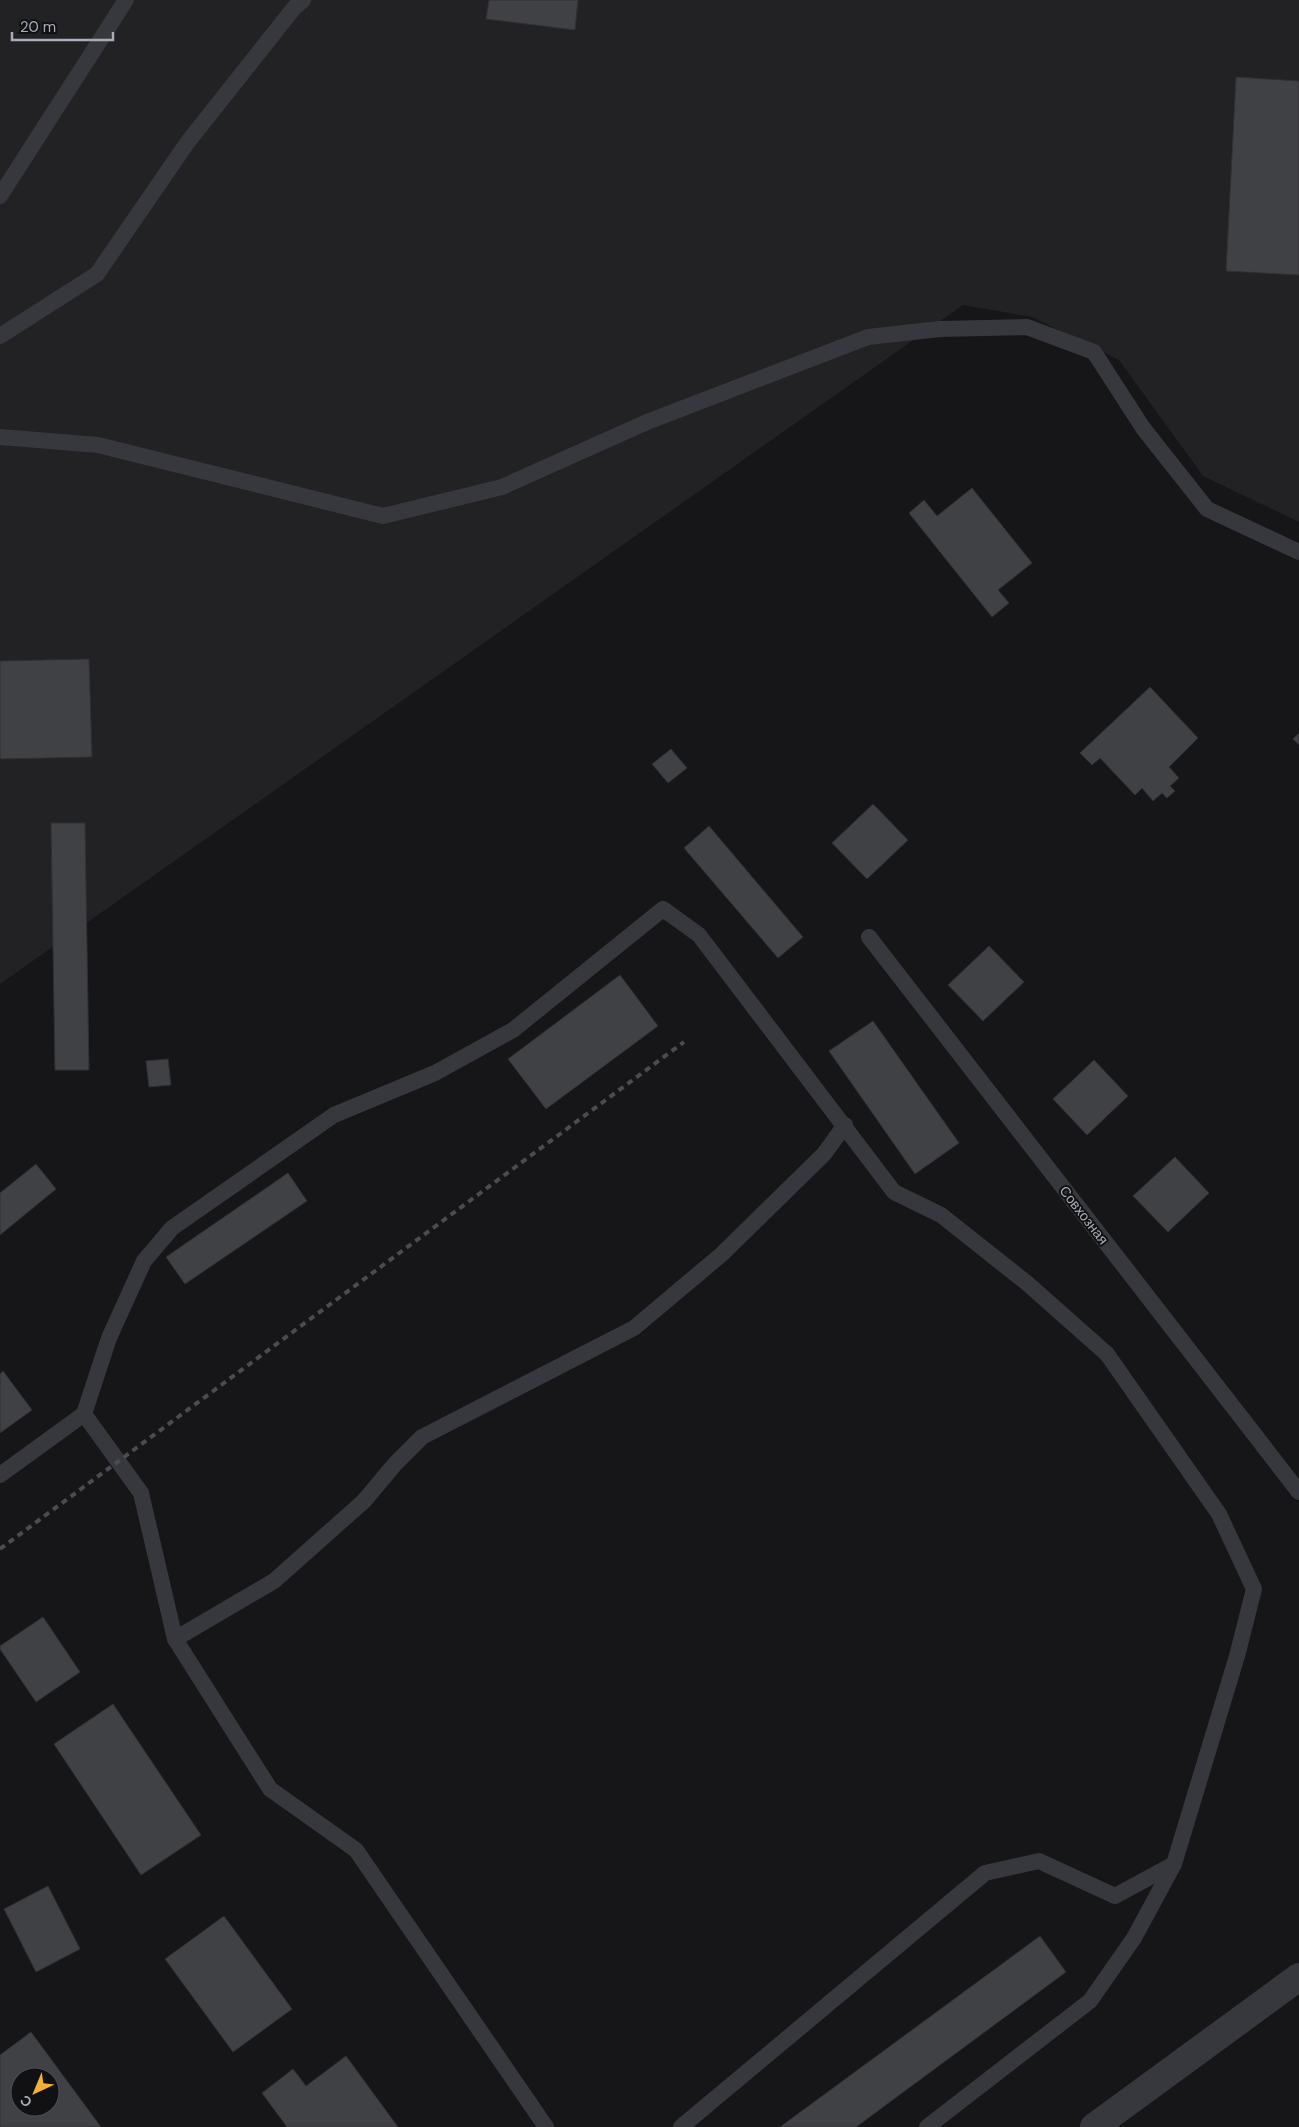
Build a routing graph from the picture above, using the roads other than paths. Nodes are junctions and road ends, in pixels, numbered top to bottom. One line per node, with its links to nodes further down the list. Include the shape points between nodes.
1 (126, 0): 3 (lane)
2 (303, 0): 4 (lane, via 187,143 97,274)
3 (0, 196)
4 (0, 336)
5 (0, 437): 6 (lane, via 98,445 384,516 502,487 647,422 868,336 940,329 1026,327 1094,352 1143,428 1207,509)
6 (1299, 552)
7 (869, 937): 11 (lane, Совхозная)
8 (845, 1126): 9 (lane, via 700,935 663,909 513,1030 435,1073 334,1115 172,1228 144,1262 109,1338); 12 (lane, via 824,1154 722,1254 634,1328 422,1437 364,1501 274,1581); 13 (lane, via 894,1192 941,1215 1028,1284 1108,1354 1219,1514 1254,1589)
9 (84, 1414): 10 (lane); 12 (lane, via 141,1494)
10 (0, 1475)
11 (1299, 1492)
12 (176, 1639): 15 (lane, via 270,1790 356,1850)
13 (1174, 1864): 16 (lane, via 1116,1896 1039,1861 985,1873); 17 (lane, via 1134,1938 1090,2001)
14 (1299, 1977): 18 (street)
15 (546, 2127)
16 (681, 2127)
17 (928, 2127)
18 (1094, 2127)

